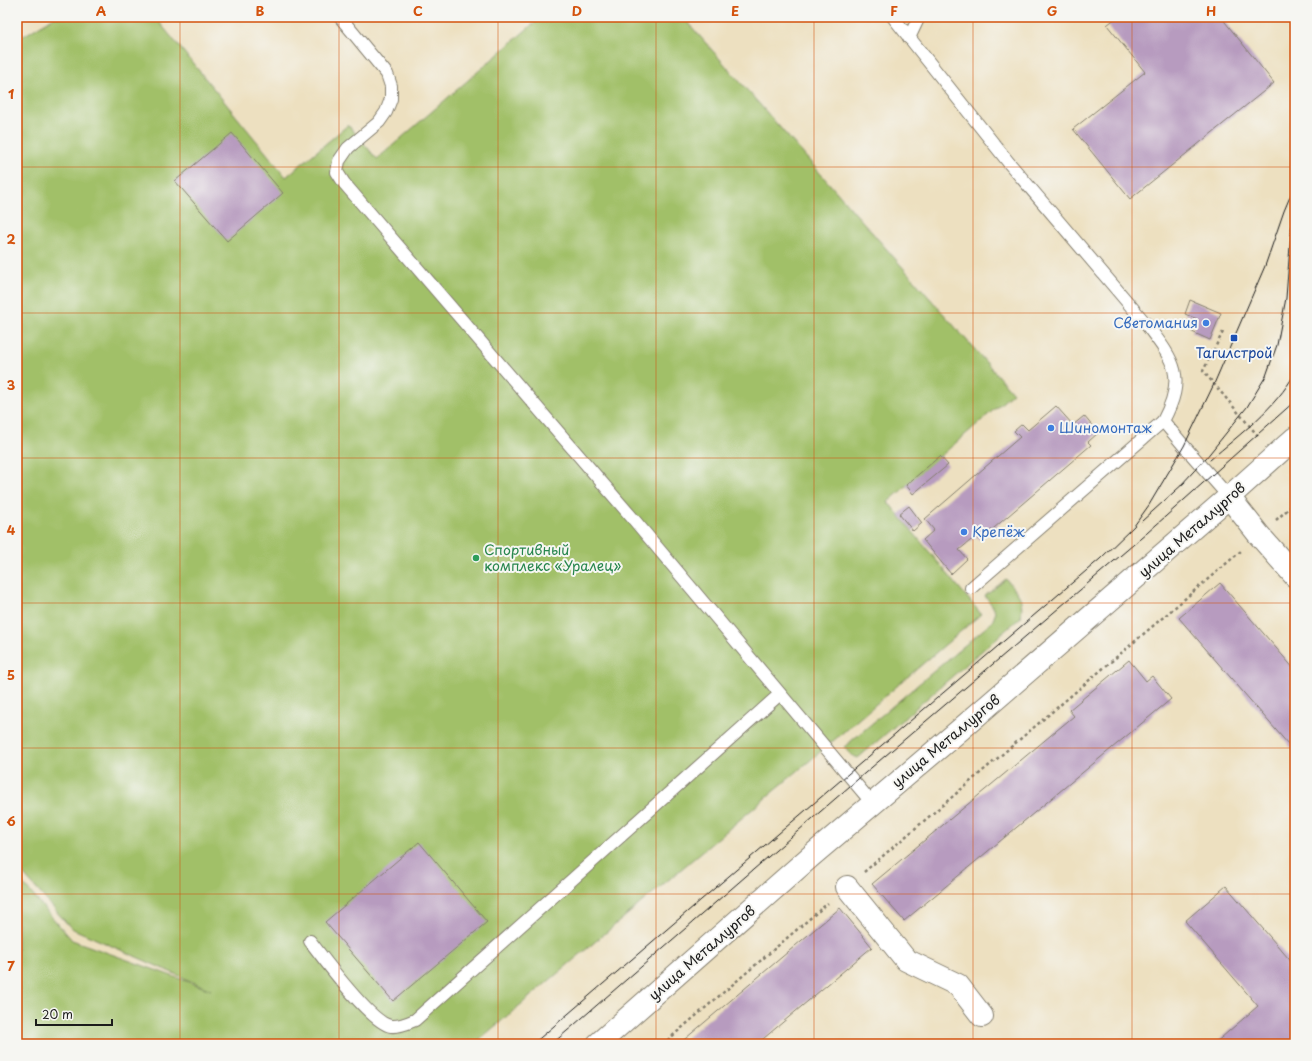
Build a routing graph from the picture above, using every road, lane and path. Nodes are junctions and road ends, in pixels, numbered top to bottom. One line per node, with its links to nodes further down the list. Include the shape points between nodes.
1 (340, 17): 14 (lane, via 388,74 391,86 391,99 386,112 379,122 348,148 339,161 337,172 344,183)
2 (893, 17): 4 (lane)
3 (919, 17): 4 (lane)
4 (909, 38): 6 (lane, via 1009,163 1160,342 1174,368 1176,381 1172,405)
5 (1223, 332): 8 (path, via 1203,371)
6 (1163, 421): 9 (lane); 13 (lane)
7 (1295, 438): 8 (main road, улица Металлургов)
8 (1275, 455): 9 (main road, улица Металлургов)
9 (1229, 497): 11 (main road); 15 (main road, улица Металлургов)
10 (1295, 503): 11 (path)
11 (1259, 535): 12 (main road); 16 (path)
12 (1295, 576)
13 (971, 588)
14 (780, 694): 15 (lane); 17 (lane, via 415,1020 390,1026 377,1019)
15 (872, 803): 19 (main road, улица Металлургов)
16 (847, 887): 18 (main road, via 906,960 958,985); 20 (path)
17 (310, 941)
18 (982, 1016)
19 (598, 1044)
20 (663, 1044)

